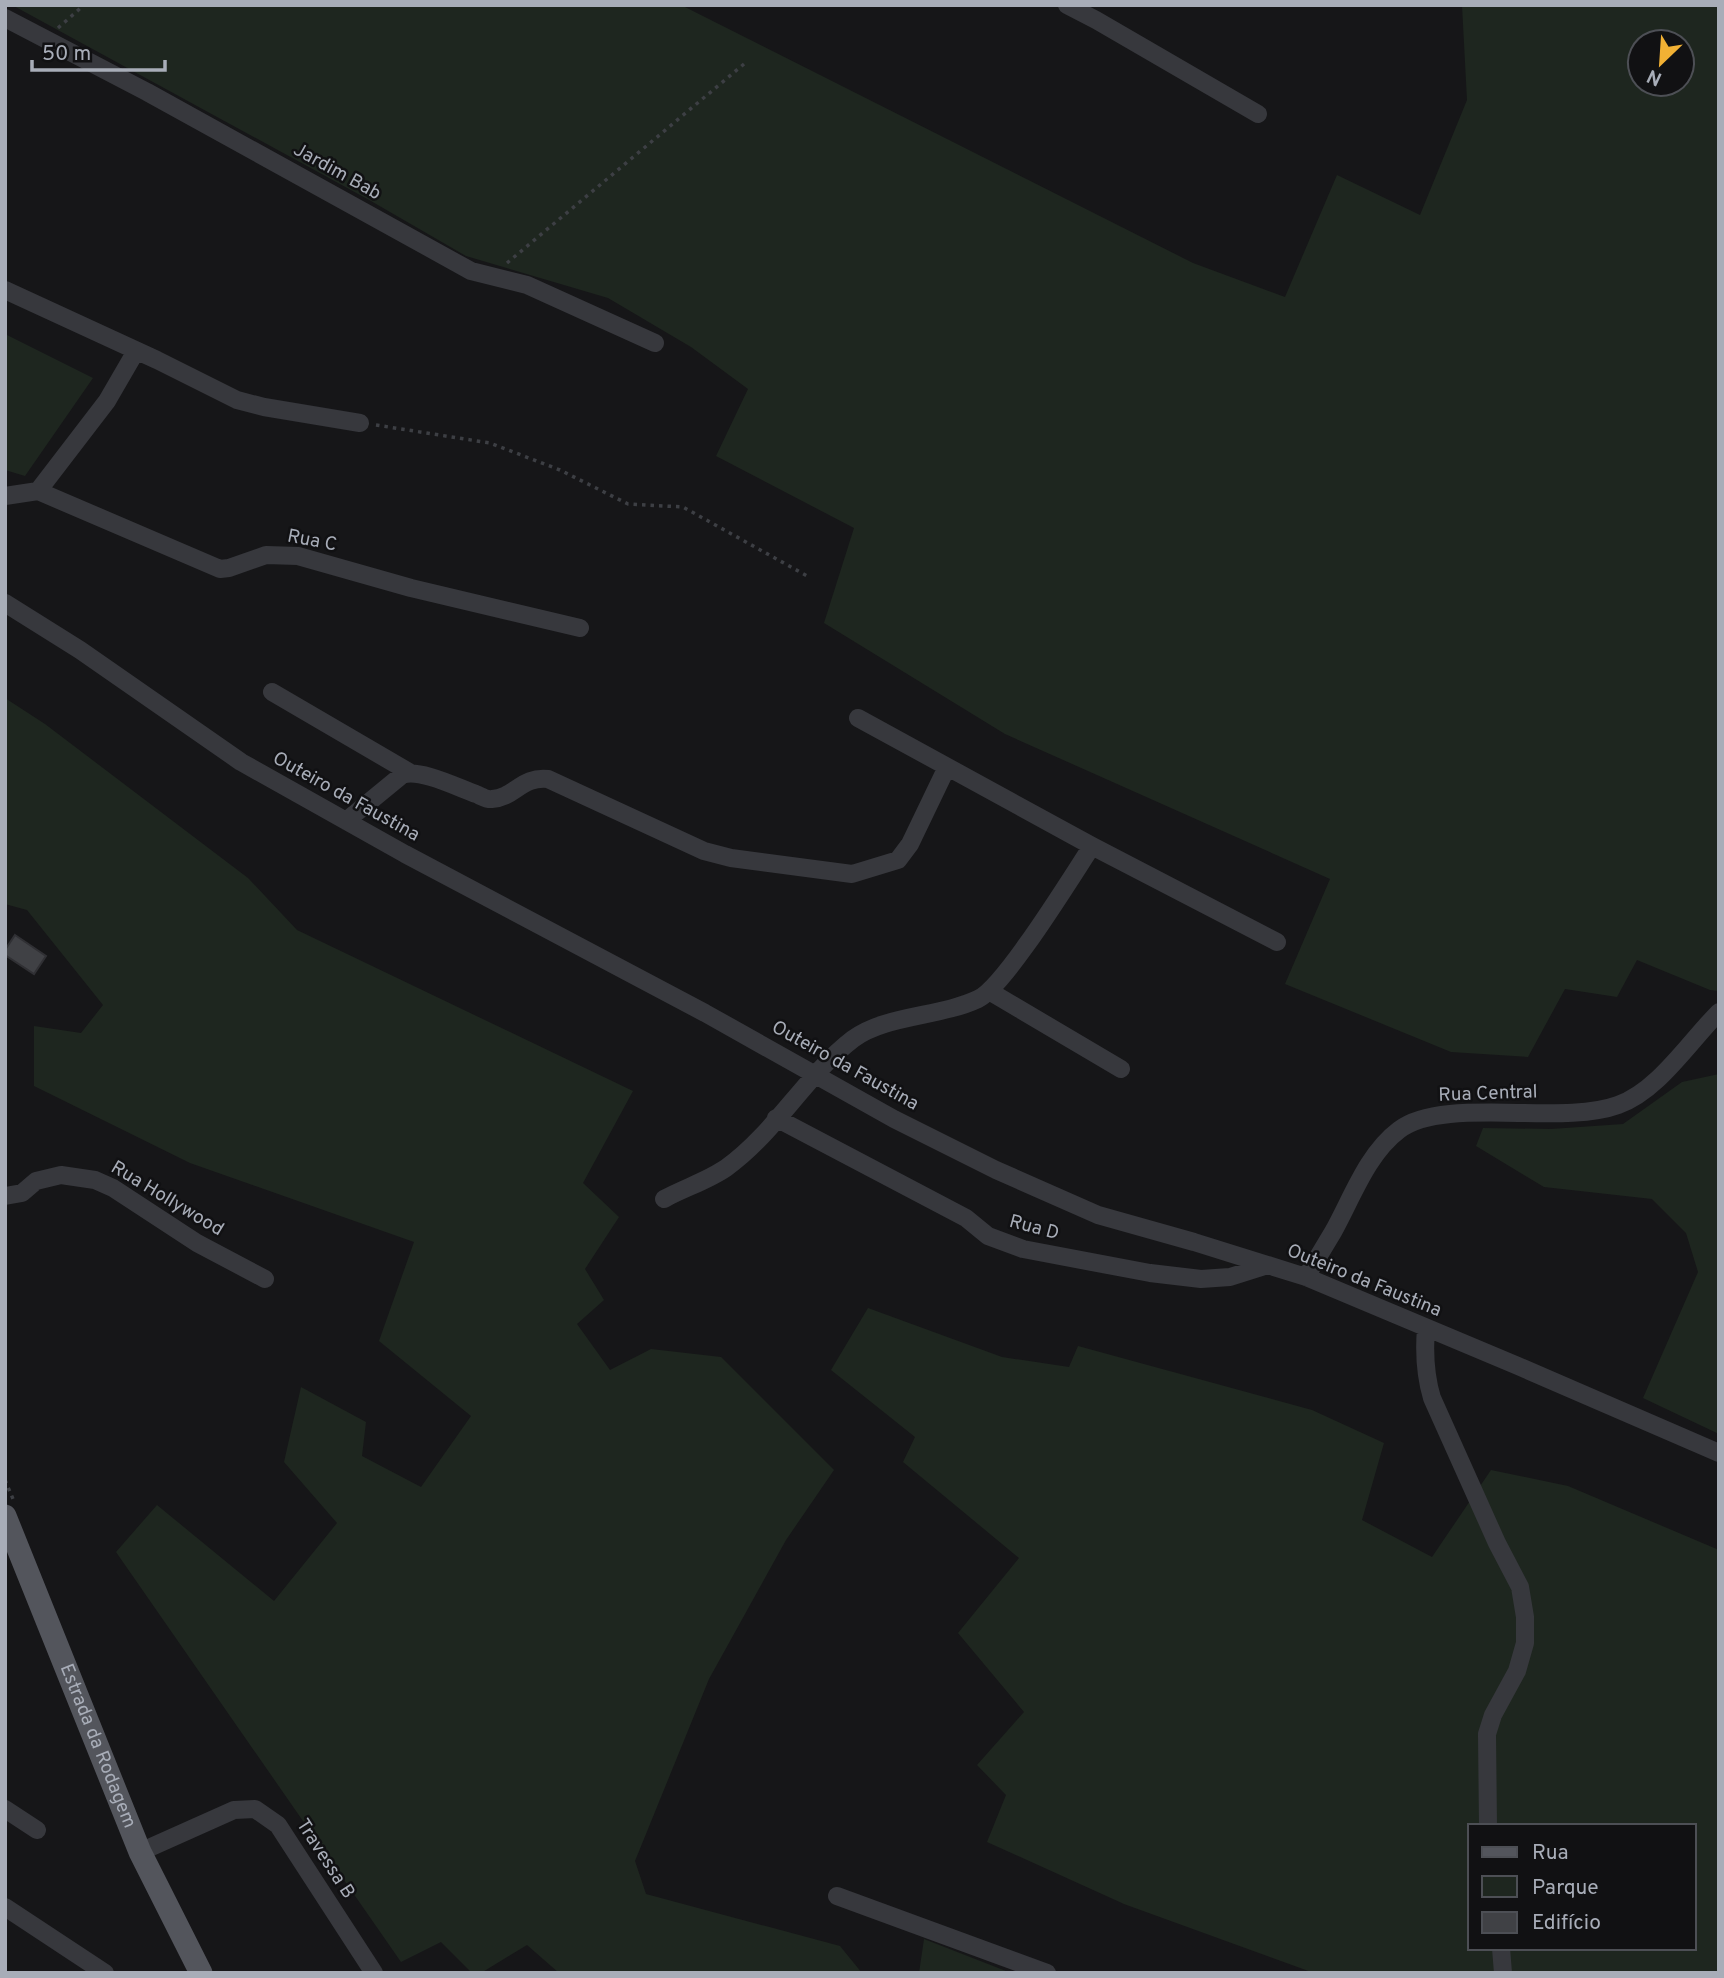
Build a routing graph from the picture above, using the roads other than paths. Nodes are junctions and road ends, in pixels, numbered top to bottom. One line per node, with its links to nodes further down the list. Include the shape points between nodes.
1 (1067, 5): 3 (street)
2 (5, 18): 5 (street, Jardim Bab, via 453,262 527,285)
3 (1258, 114)
4 (5, 290): 6 (street)
5 (655, 343)
6 (136, 351): 7 (street, via 237,400); 8 (street, via 107,401)
7 (360, 423)
8 (38, 491): 9 (street); 11 (street, Rua C, via 220,569 266,555 298,556)
9 (5, 496)
10 (5, 603): 16 (street, Outeiro da Faustina, via 241,762)
11 (580, 628)
12 (272, 692): 15 (street)
13 (858, 718): 14 (street)
14 (947, 767): 15 (street, via 898,860 852,874 704,851 548,779 527,781 491,799); 17 (street)
15 (409, 772): 16 (street)
16 (346, 821): 22 (street, Outeiro da Faustina)
17 (1092, 846): 18 (street); 19 (street)
18 (1277, 942)
19 (989, 991): 21 (street); 22 (street, via 962,1005 867,1030)
20 (1719, 1013): 27 (street, Rua Central, via 1647,1089 1617,1106 1574,1112 1447,1114 1398,1130 1371,1163)
21 (1121, 1069)
22 (814, 1076): 23 (street); 26 (street, Outeiro da Faustina, via 996,1170 1098,1215)
23 (776, 1118): 25 (street, via 724,1169); 26 (street, Rua D, via 966,1218 988,1236 1023,1249 1200,1279 1230,1278)
24 (5, 1196): 28 (street, Rua Hollywood, via 61,1175 95,1180)
25 (664, 1199)
26 (1268, 1265): 27 (street, Outeiro da Faustina)
27 (1306, 1277): 29 (street, Outeiro da Faustina)
28 (265, 1279)
29 (1426, 1328): 30 (street, Outeiro da Faustina); 33 (street, via 1425,1360 1432,1398 1520,1587 1525,1617 1525,1643 1517,1671 1487,1734)
30 (1719, 1453)
31 (5, 1516): 35 (main road, Estrada da Rodagem)
32 (5, 1809): 34 (street)
33 (1488, 1824)
34 (37, 1830)
35 (140, 1852): 40 (main road, Estrada da Rodagem); 41 (street, Travessa B, via 234,1810 255,1809 278,1825)
36 (837, 1896): 42 (street)
37 (5, 1907): 39 (street)
38 (1501, 1950): 43 (street)
39 (105, 1973)
40 (201, 1973)
41 (374, 1973)
42 (1046, 1973)
43 (1503, 1973)

